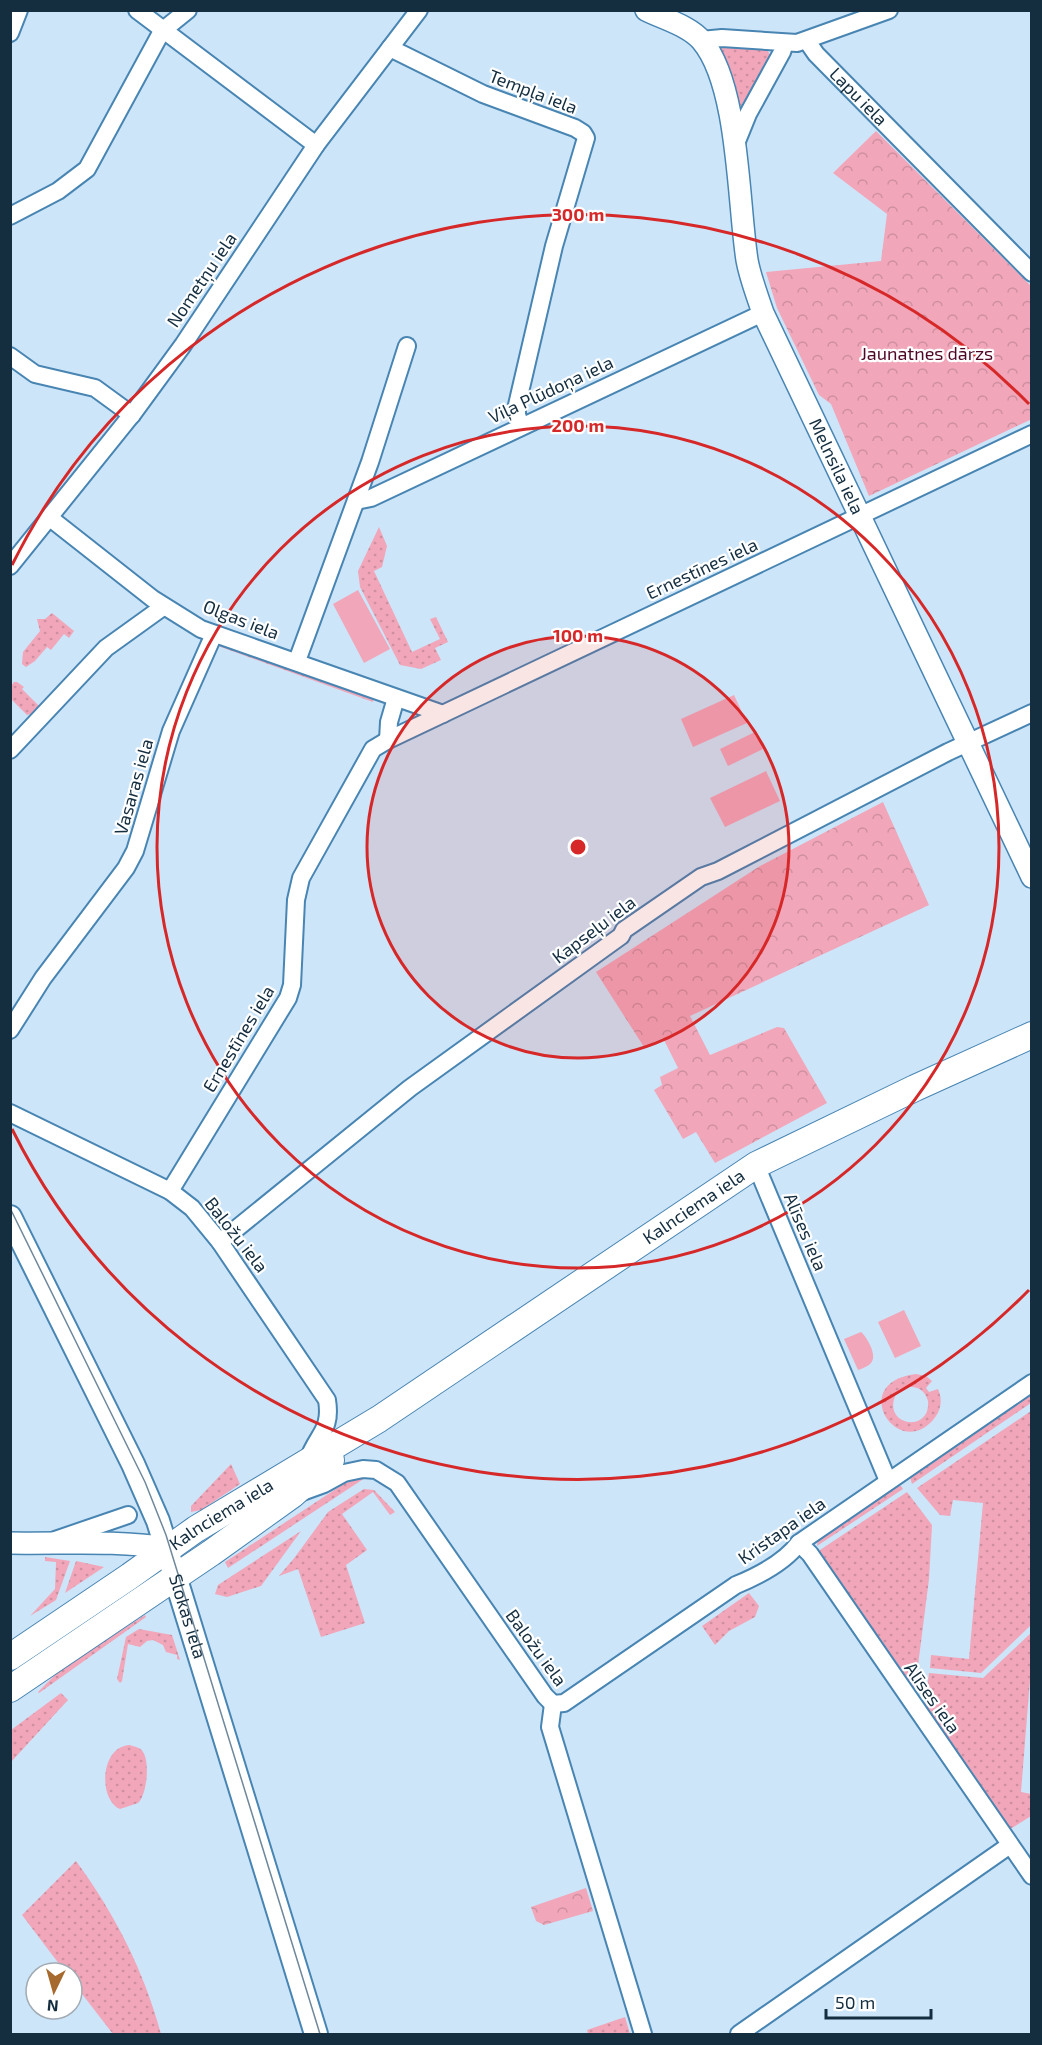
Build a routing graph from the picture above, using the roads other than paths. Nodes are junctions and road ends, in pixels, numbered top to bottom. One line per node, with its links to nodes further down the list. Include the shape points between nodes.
1 (19, 10): 8 (street)
2 (137, 10): 7 (street)
3 (188, 10): 7 (street)
4 (419, 10): 12 (street, Nometņu iela)
5 (646, 10): 9 (street)
6 (889, 10): 10 (street)
7 (162, 31): 13 (street); 15 (street, via 87,169 58,191)
8 (10, 33)
9 (701, 40): 11 (street); 14 (street, Melnsila iela, via 722,80)
10 (807, 41): 11 (street); 16 (street, Lapu iela, via 823,62)
11 (785, 43): 14 (street)
12 (390, 48): 13 (street, Nometņu iela); 21 (street, Tempļa iela, via 483,94 575,128 586,138 554,246 517,405)
13 (316, 145): 20 (street, Nometņu iela)
14 (734, 147): 17 (street, Melnsila iela, via 748,262)
15 (10, 216)
16 (1032, 273)
17 (762, 313): 21 (street, Viļa Plūdoņa iela); 24 (street, Melnsila iela)
18 (407, 346): 23 (street)
19 (10, 356): 20 (street, via 35,374 95,388)
20 (132, 416): 25 (street, Nometņu iela)
21 (521, 426): 23 (street, Viļa Plūdoņa iela, via 372,498)
22 (1032, 434): 24 (street, Ernestīnes iela)
23 (356, 501): 29 (street)
24 (860, 516): 32 (street, Ernestīnes iela); 34 (street, Melnsila iela)
25 (50, 518): 26 (street, Nometņu iela); 27 (street, Olgas iela)
26 (10, 566)
27 (163, 606): 28 (street, Olgas iela); 35 (street, via 106,648)
28 (214, 634): 29 (street, Olgas iela); 37 (street, Vasaras iela, via 178,711 135,851)
29 (297, 661): 30 (street, Olgas iela)
30 (396, 698): 32 (street, Olgas iela); 33 (street)
31 (1032, 713): 34 (street, Kapseļu iela)
32 (443, 714): 33 (street, Ernestīnes iela)
33 (388, 740): 41 (street, Ernestīnes iela, via 373,749 301,878 288,998)
34 (967, 743): 36 (street, Melnsila iela); 43 (street, Kapseļu iela, via 700,877 410,1088)
35 (10, 750)
36 (1032, 877)
37 (10, 1030)
38 (1032, 1035): 40 (main road, Kalnciema iela)
39 (14, 1119): 41 (street, Baložu iela)
40 (756, 1165): 45 (main road, Kalnciema iela); 47 (street, Alīses iela)
41 (170, 1191): 43 (street, Baložu iela, via 192,1208)
42 (10, 1217): 53 (main road, Slokas iela, via 142,1483)
43 (220, 1242): 46 (street, Baložu iela, via 327,1400 327,1426)
44 (1032, 1383): 47 (street, Kristapa iela)
45 (379, 1419): 46 (main road, Kalnciema iela); 48 (main road, Kalnciema iela)
46 (308, 1460): 53 (main road, Kalnciema iela)
47 (888, 1481): 52 (street, Kristapa iela)
48 (292, 1495): 54 (main road, Kalnciema iela); 57 (street, Baložu iela, via 324,1485 344,1473 363,1470 376,1470 397,1483)
49 (128, 1515): 50 (street)
50 (50, 1542): 51 (street, Kalnciema iela); 53 (street, Kalnciema iela)
51 (10, 1543)
52 (798, 1543): 57 (street, Kristapa iela, via 791,1554 753,1579 736,1585 564,1703); 58 (street, Alīses iela, via 810,1554)
53 (167, 1548): 54 (main road, Slokas iela); 55 (main road)
54 (176, 1577): 56 (main road, Kalnciema iela); 60 (main road, Slokas iela)
55 (10, 1657)
56 (10, 1689)
57 (553, 1704): 61 (street, Baložu iela, via 550,1727)
58 (1010, 1845): 59 (street, Alīses iela); 62 (street)
59 (1032, 1876)
60 (316, 2034)
61 (643, 2034)
62 (739, 2034)

